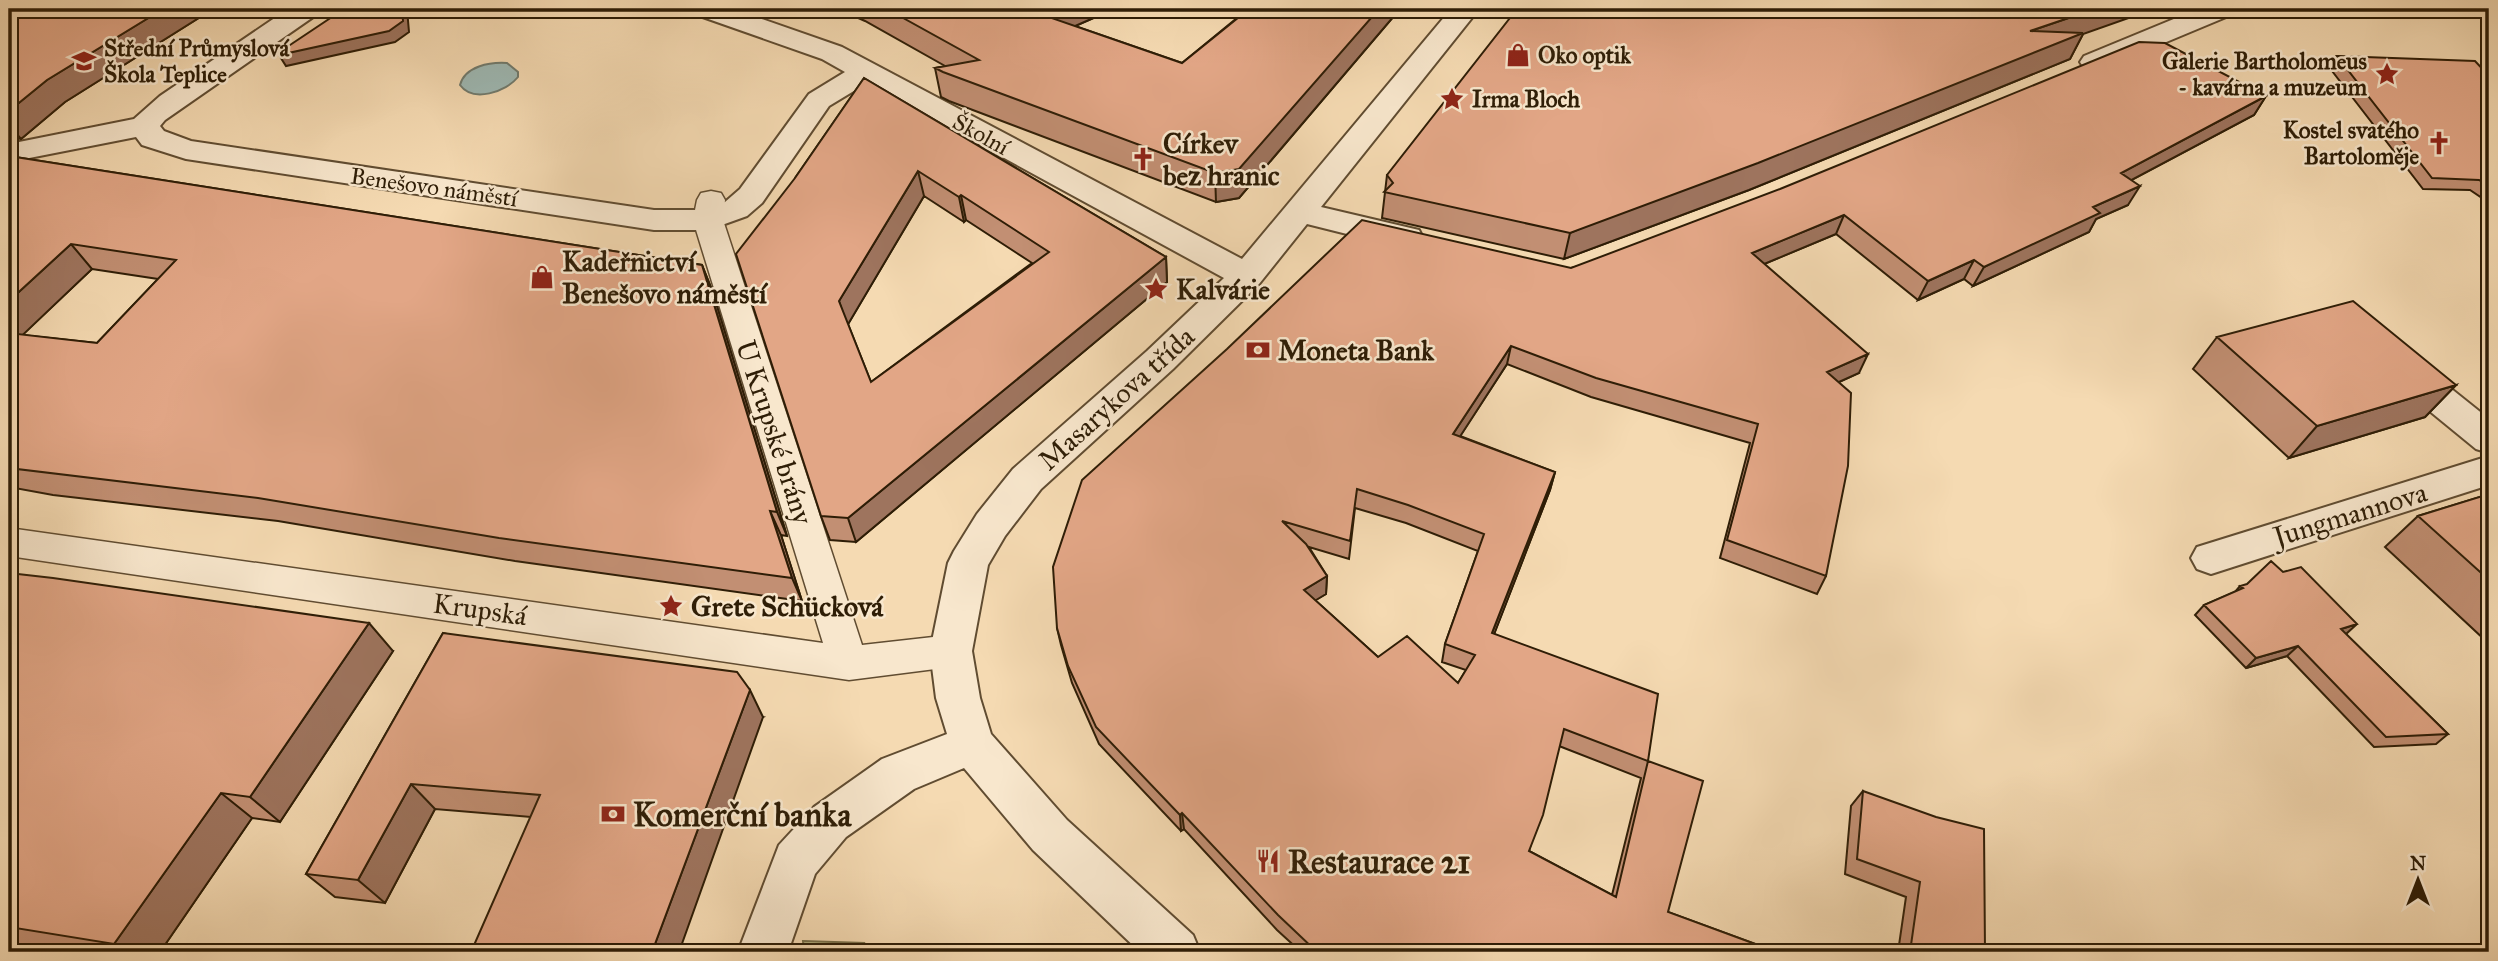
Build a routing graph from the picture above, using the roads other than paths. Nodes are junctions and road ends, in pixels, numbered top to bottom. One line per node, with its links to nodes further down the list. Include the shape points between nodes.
1 (306, 9): 7 (street, via 170,102)
2 (707, 9): 5 (street, Školní)
3 (1465, 9): 10 (street, Masarykova třída)
4 (2221, 9): 6 (street)
5 (867, 71): 9 (street, Benešovo náměstí, via 819,100 751,196 736,209); 12 (street, Školní)
6 (2068, 72)
7 (144, 126): 8 (street); 9 (street, Benešovo náměstí, via 153,138 186,150 653,220)
8 (9, 153)
9 (709, 210): 19 (street, U Krupské brány)
10 (1300, 212): 11 (street); 12 (street, Masarykova třída)
11 (1430, 243)
12 (1247, 276): 18 (street, Masarykova třída, via 1027,479 968,563)
13 (2377, 349): 14 (street)
14 (2489, 439)
15 (2489, 470): 17 (street, Jungmannova)
16 (9, 542): 19 (street, Krupská)
17 (2211, 558)
18 (951, 651): 19 (street, Krupská); 20 (street, Masarykova třída, via 958,698)
19 (849, 663)
20 (972, 744): 21 (street, via 898,774 830,822 796,861); 22 (street, via 1050,835)
21 (763, 952)
22 (1175, 952)

